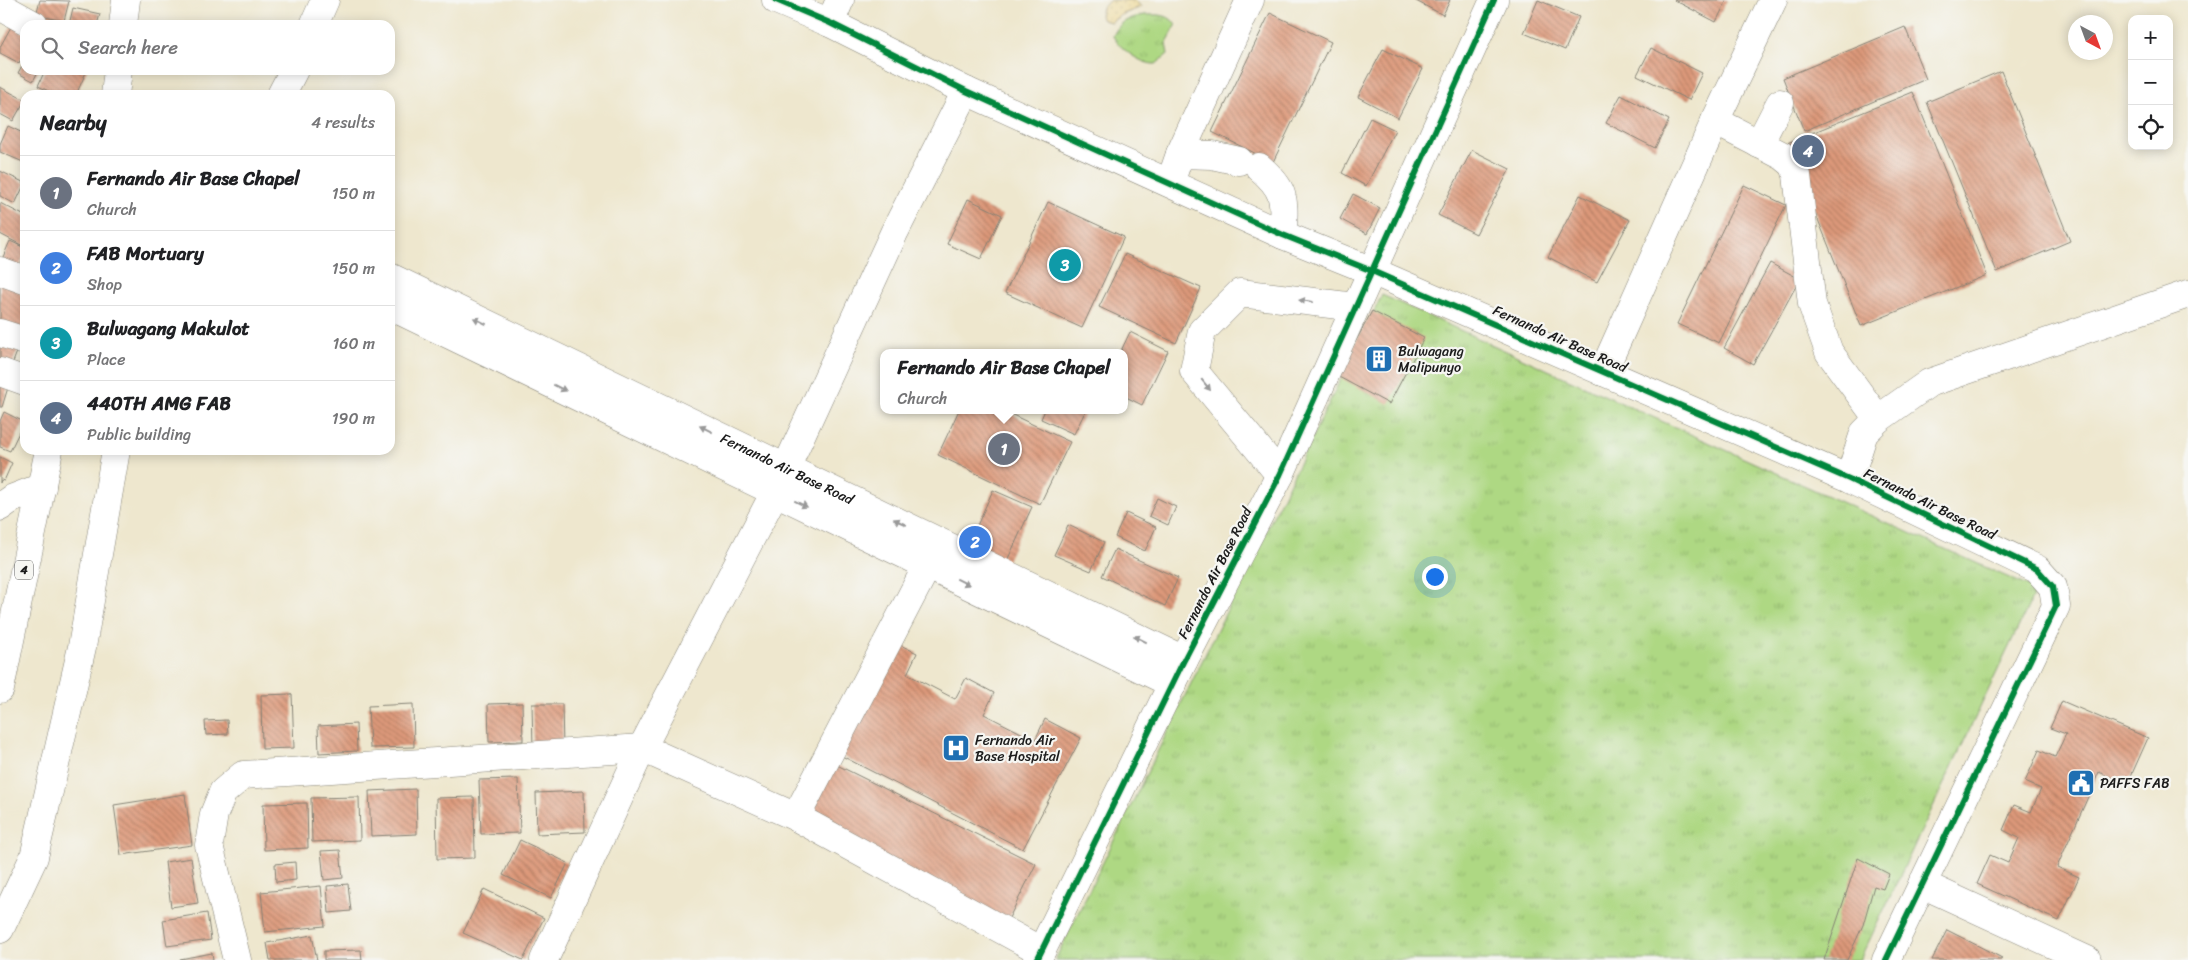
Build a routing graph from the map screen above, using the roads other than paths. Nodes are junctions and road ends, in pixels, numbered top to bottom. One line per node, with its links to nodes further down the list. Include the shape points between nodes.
1 (126, 0): 10 (main road)
2 (325, 0): 11 (main road)
3 (776, 0): 8 (main road)
4 (1250, 0): 20 (main road)
5 (1494, 0): 24 (main road)
6 (1773, 0): 18 (main road)
7 (0, 6): 9 (main road)
8 (835, 11): 16 (main road)
9 (25, 20)
10 (124, 20)
11 (316, 20)
12 (117, 75): 14 (main road)
13 (292, 75): 15 (main road)
14 (116, 90)
15 (284, 90)
16 (966, 91): 21 (main road); 41 (main road, via 894,232)
17 (1780, 103): 19 (main road)
18 (1715, 121): 19 (main road); 34 (main road)
19 (1759, 144): 36 (main road, via 1783,156 1794,166 1812,304 1829,352)
20 (1180, 154): 21 (main road); 22 (main road, via 1212,155 1249,164 1276,182 1284,202)
21 (1170, 182): 22 (main road)
22 (1283, 235): 24 (main road)
23 (0, 271): 25 (main road)
24 (1372, 271): 28 (main road, Fernando Air Base Road); 34 (main road, Fernando Air Base Road)
25 (20, 278)
26 (395, 281): 32 (main road, Fernando Air Base Road, one-way to 26)
27 (2188, 294): 36 (main road, via 1929,383)
28 (1355, 307): 39 (main road, Fernando Air Base Road); 39 (main road, one-way to 39, via 1240,293 1202,331 1194,370)
29 (395, 308): 32 (main road, Fernando Air Base Road)
30 (0, 333): 31 (main road)
31 (20, 339)
32 (500, 345): 41 (main road, Fernando Air Base Road)
33 (0, 372): 35 (main road)
34 (1603, 372): 40 (main road, Fernando Air Base Road)
35 (20, 379)
36 (1878, 418): 40 (main road, via 1864,433)
37 (48, 455): 42 (main road, 4)
38 (115, 455): 52 (main road, via 82,647 34,857)
39 (1280, 474): 47 (main road, Fernando Air Base Road)
40 (1850, 479): 51 (main road, Fernando Air Base Road, via 2037,569 2053,587 2056,606)
41 (781, 480): 44 (main road, Fernando Air Base Road, one-way to 41); 45 (main road, Fernando Air Base Road, one-way to 45); 49 (main road)
42 (42, 487): 43 (main road); 48 (main road, 4)
43 (0, 507)
44 (939, 541): 45 (main road); 46 (main road, Fernando Air Base Road)
45 (928, 565): 46 (main road, Fernando Air Base Road, one-way to 46); 50 (main road)
46 (1102, 635): 47 (main road, Fernando Air Base Road)
47 (1179, 672): 53 (main road, Fernando Air Base Road)
48 (0, 689)
49 (642, 748): 50 (main road); 54 (main road); 55 (main road, via 243,775 223,792 214,814 209,845)
50 (796, 817): 53 (main road)
51 (1922, 884): 56 (main road, Fernando Air Base Road); 57 (main road)
52 (0, 929)
53 (1039, 955)
54 (548, 959)
55 (237, 960)
56 (1886, 960)
57 (2087, 960)

